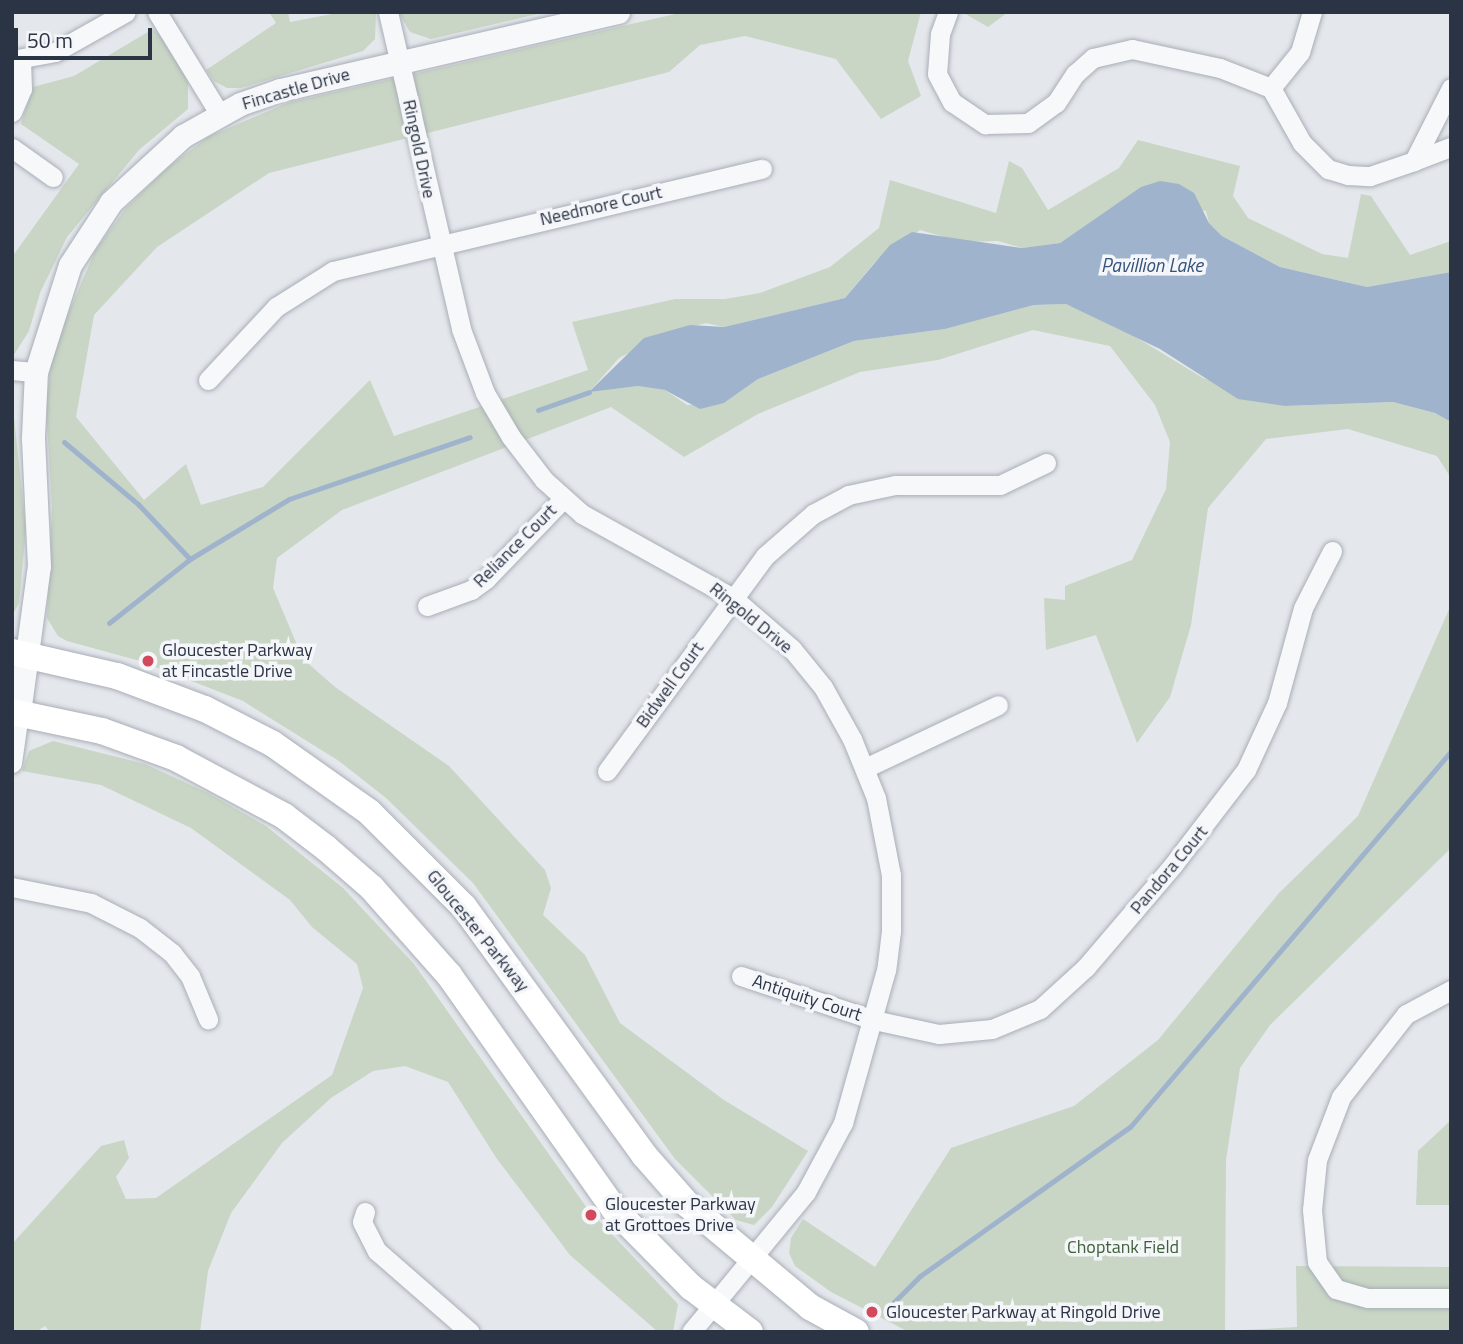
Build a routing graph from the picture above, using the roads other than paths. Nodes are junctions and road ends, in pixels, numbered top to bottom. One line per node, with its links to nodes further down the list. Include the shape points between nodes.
1 (126, 12): 7 (street, via 82,41)
2 (157, 12): 12 (street)
3 (388, 12): 8 (street, Ringold Drive)
4 (618, 12): 8 (street, Fincastle Drive)
5 (948, 12): 9 (street, via 936,54 940,83 959,110 985,124 1014,127 1043,115 1082,67 1116,50 1145,51 1220,68)
6 (1312, 12): 9 (street, via 1300,52)
7 (16, 60): 11 (street, via 22,89)
8 (400, 62): 12 (street, Fincastle Drive, via 280,90); 18 (street, Ringold Drive)
9 (1270, 88): 15 (street, via 1302,143 1328,169 1348,176 1370,176)
10 (1451, 88): 15 (street)
11 (12, 112)
12 (219, 113): 20 (street, Fincastle Drive, via 155,158 111,202 70,265)
13 (1451, 147): 15 (street)
14 (12, 148): 17 (street)
15 (1414, 161)
16 (762, 169): 18 (street, Needmore Court)
17 (53, 177)
18 (440, 244): 21 (street, Needmore Court, via 354,264 314,281 276,307); 23 (street, Ringold Drive, via 461,328 485,393 511,437)
19 (12, 370): 20 (street)
20 (36, 372): 27 (street, Fincastle Drive, via 33,438 39,566)
21 (208, 380)
22 (1046, 463): 25 (street, Bidwell Court, via 1000,485 895,485 848,495 813,514 779,541)
23 (562, 499): 25 (street, Ringold Drive, via 602,527); 26 (street, Reliance Court, via 486,579 471,590)
24 (1332, 551): 37 (street, Pandora Court, via 1303,608 1274,713 1246,770 1173,865 1062,992 1023,1017 963,1034 917,1031)
25 (733, 598): 31 (street, Ringold Drive, via 810,669); 32 (street, Bidwell Court)
26 (428, 606)
27 (20, 653): 29 (street, Fincastle Drive); 39 (main road, Gloucester Parkway, via 117,676 205,709 273,744 369,812 464,907 644,1156 687,1204)
28 (998, 705): 31 (street)
29 (16, 712): 30 (street); 41 (main road, via 102,731 188,763 284,816 327,848 372,888 449,975 614,1209)
30 (12, 763)
31 (865, 768): 37 (street, Ringold Drive, via 886,842 892,901 886,970)
32 (607, 771)
33 (12, 887): 36 (street, via 91,903 140,928 172,953 190,976)
34 (741, 976): 37 (street, Antiquity Court)
35 (1451, 990): 40 (street, via 1420,1004 1394,1026 1341,1097 1317,1160 1312,1210 1317,1262 1336,1289 1368,1298)
36 (208, 1019)
37 (874, 1020): 39 (street, Ringold Drive, via 843,1124 821,1169)
38 (365, 1212): 42 (street, via 362,1223 377,1251)
39 (750, 1261): 41 (street, Ringold Drive); 45 (main road, Gloucester Parkway, via 810,1307)
40 (1451, 1298)
41 (713, 1306): 43 (street, Ringold Drive); 44 (main road)
42 (470, 1332)
43 (691, 1332)
44 (750, 1332)
45 (856, 1332)

